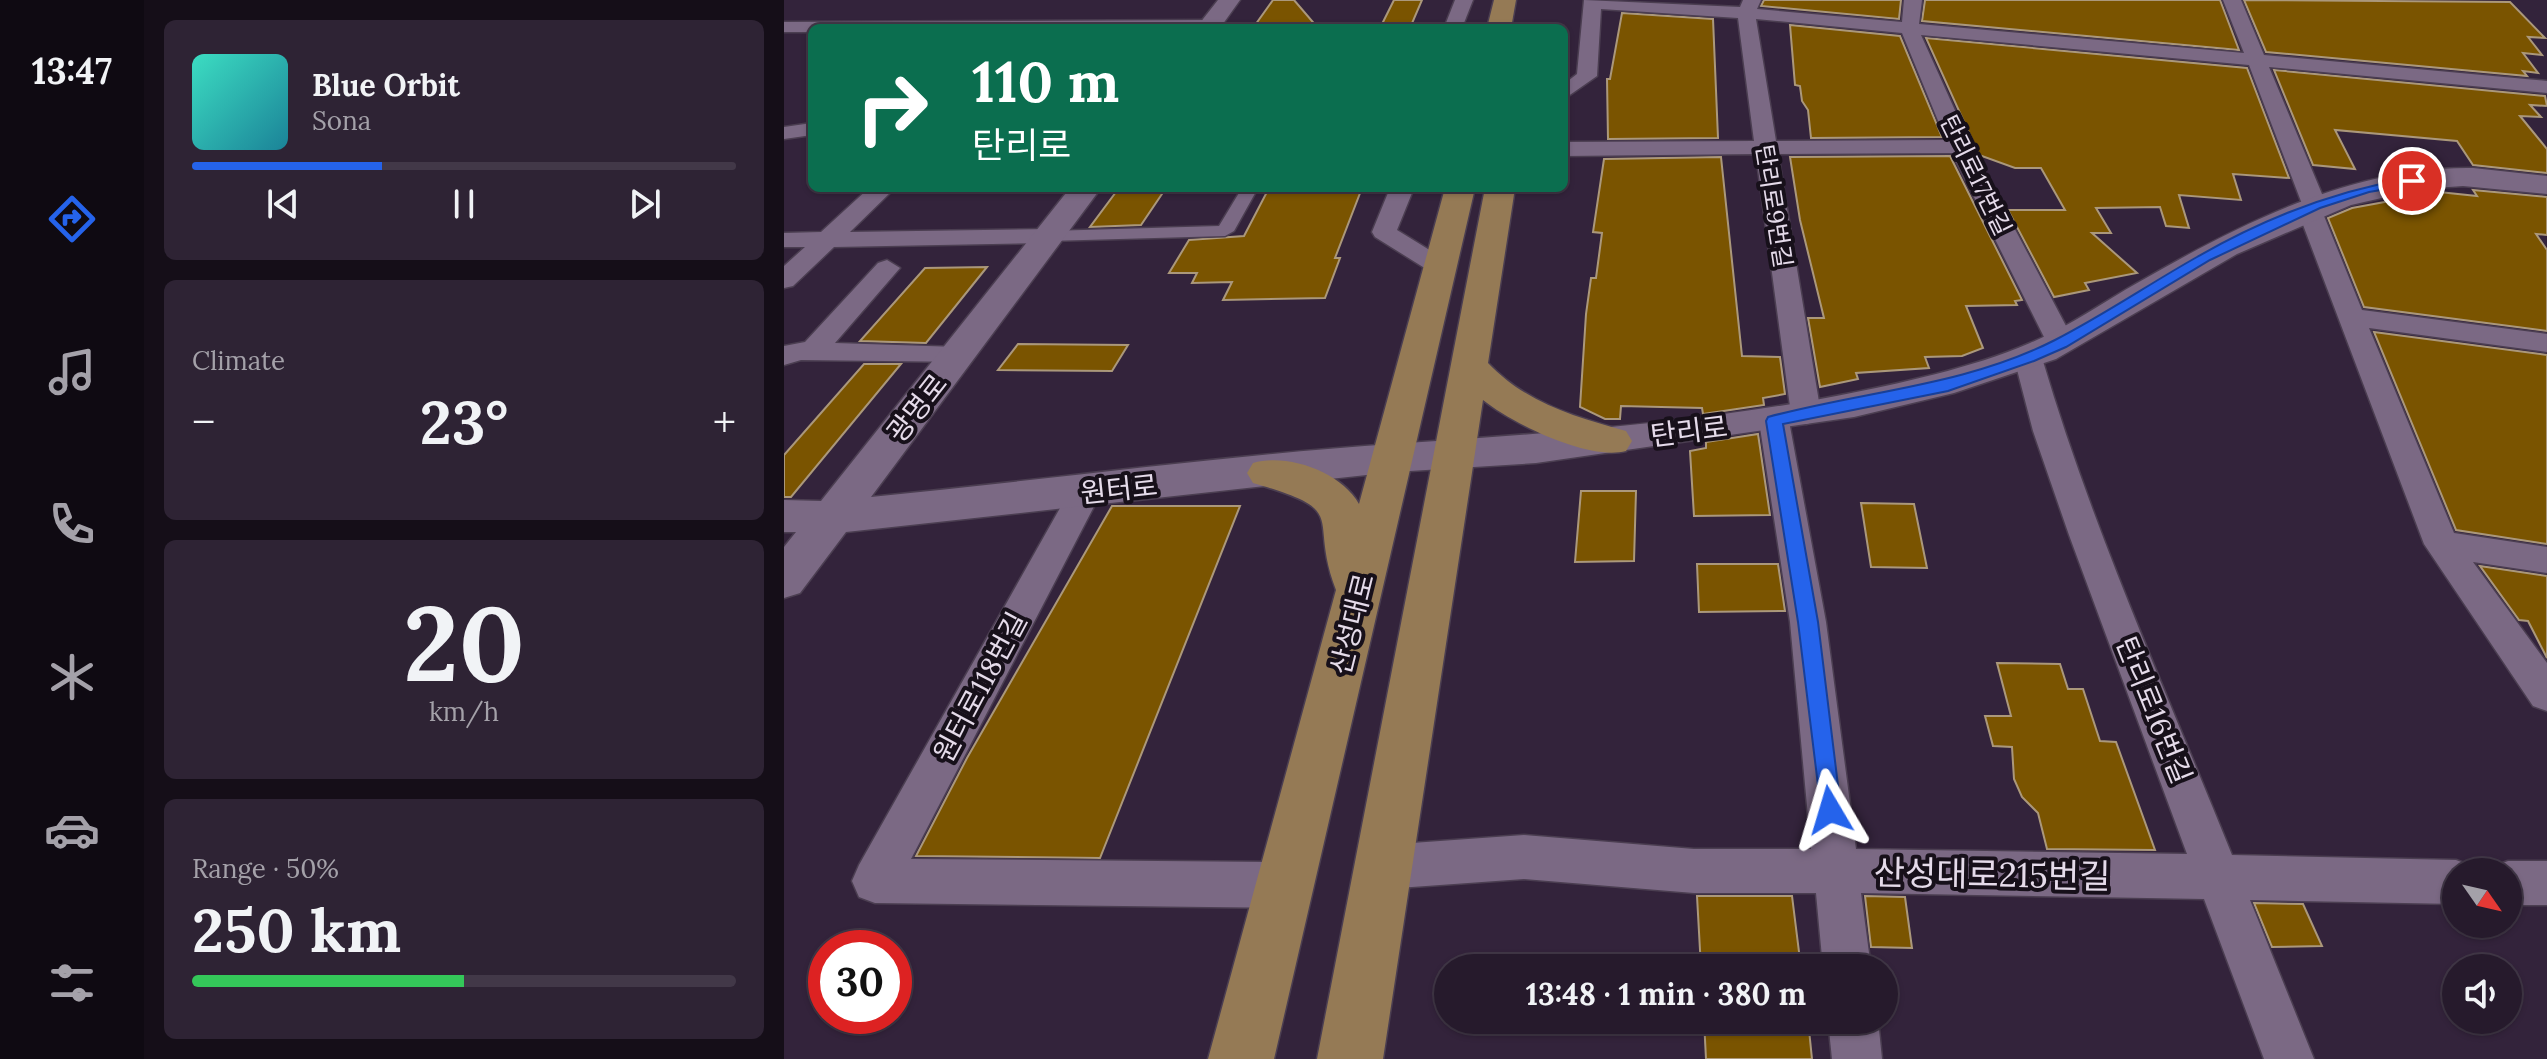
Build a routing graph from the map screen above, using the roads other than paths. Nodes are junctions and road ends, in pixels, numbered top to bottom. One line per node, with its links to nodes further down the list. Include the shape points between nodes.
1 (1071, 0): 11 (street)
2 (1229, 0): 12 (main road)
3 (1464, 0): 13 (street)
4 (1505, 0): 14 (main road)
5 (1913, 0): 18 (street, 탄리로17번길)
6 (2232, 0): 20 (street)
7 (1593, 2): 8 (street); 22 (street, via 1587,76)
8 (1749, 6): 18 (street); 26 (street, 탄리로9번길)
9 (839, 7): 10 (street)
10 (814, 24)
11 (1058, 24)
12 (1211, 24)
13 (1455, 24)
14 (1500, 24)
15 (784, 27): 16 (street)
16 (808, 27)
17 (808, 28): 19 (street)
18 (1910, 29): 20 (street); 25 (street, 탄리로17번길)
19 (784, 44)
20 (2256, 60): 21 (street); 35 (street)
21 (2547, 87)
22 (1568, 90)
23 (808, 130): 24 (street)
24 (784, 133)
25 (1960, 146): 26 (street); 44 (street, 탄리로17번길)
26 (1764, 147): 27 (street); 49 (street, 탄리로9번길)
27 (1568, 149)
28 (2547, 185): 35 (main road, 탄리로, via 2464,177 2412,181)
29 (879, 192): 38 (street)
30 (1083, 192): 36 (main road, 광명로)
31 (1248, 192): 36 (street, via 1225,231)
32 (1400, 192): 39 (street, via 1384,232)
33 (1459, 192): 39 (main road, 산성대로)
34 (1499, 192): 48 (main road)
35 (2312, 207): 42 (street); 44 (main road, 탄리로, via 2205,258)
36 (1049, 236): 38 (street); 47 (main road, 광명로)
37 (784, 240): 38 (street)
38 (827, 240): 41 (street)
39 (1440, 267): 51 (main road, 산성대로)
40 (887, 268): 45 (street)
41 (784, 280)
42 (2352, 317): 43 (street); 57 (street)
43 (2547, 343)
44 (2044, 350): 49 (main road, 탄리로, via 1948,386); 64 (street, 탄리로16번길, via 2048,431)
45 (813, 351): 46 (street); 47 (street)
46 (784, 356)
47 (958, 356): 56 (main road, 광명로)
48 (1468, 363): 50 (main road, via 1501,398 1528,414); 52 (main road)
49 (1790, 417): 50 (main road, 탄리로); 63 (street, 탄리로9번길)
50 (1612, 441): 52 (main road, 탄리로)
51 (1394, 458): 52 (main road, 원터로); 53 (main road, 원터로); 60 (main road, 산성대로)
52 (1454, 458): 62 (main road)
53 (1268, 473): 54 (main road, 원터로); 60 (main road, via 1329,491 1344,513)
54 (1085, 493): 56 (main road, 원터로); 68 (street, 원터로118번길, via 875,881)
55 (784, 516): 56 (main road, 원터로)
56 (834, 517): 59 (main road, 광명로)
57 (2441, 544): 58 (street); 61 (street)
58 (2547, 560)
59 (784, 580)
60 (1359, 598): 68 (main road, 산성대로)
61 (2547, 694)
62 (1384, 867): 63 (street, 산성대로215번길, via 1524,857 1694,871); 72 (main road)
63 (1837, 873): 64 (street, 산성대로215번길); 69 (street, 탄리로9번길)
64 (2221, 879): 65 (street, 산성대로215번길); 74 (street, 탄리로16번길)
65 (2442, 882)
66 (2522, 883): 67 (street)
67 (2547, 883)
68 (1285, 885): 71 (main road, 산성대로)
69 (1846, 954)
70 (1854, 1034): 73 (street)
71 (1241, 1059)
72 (1350, 1059)
73 (1857, 1059)
74 (2289, 1059)

